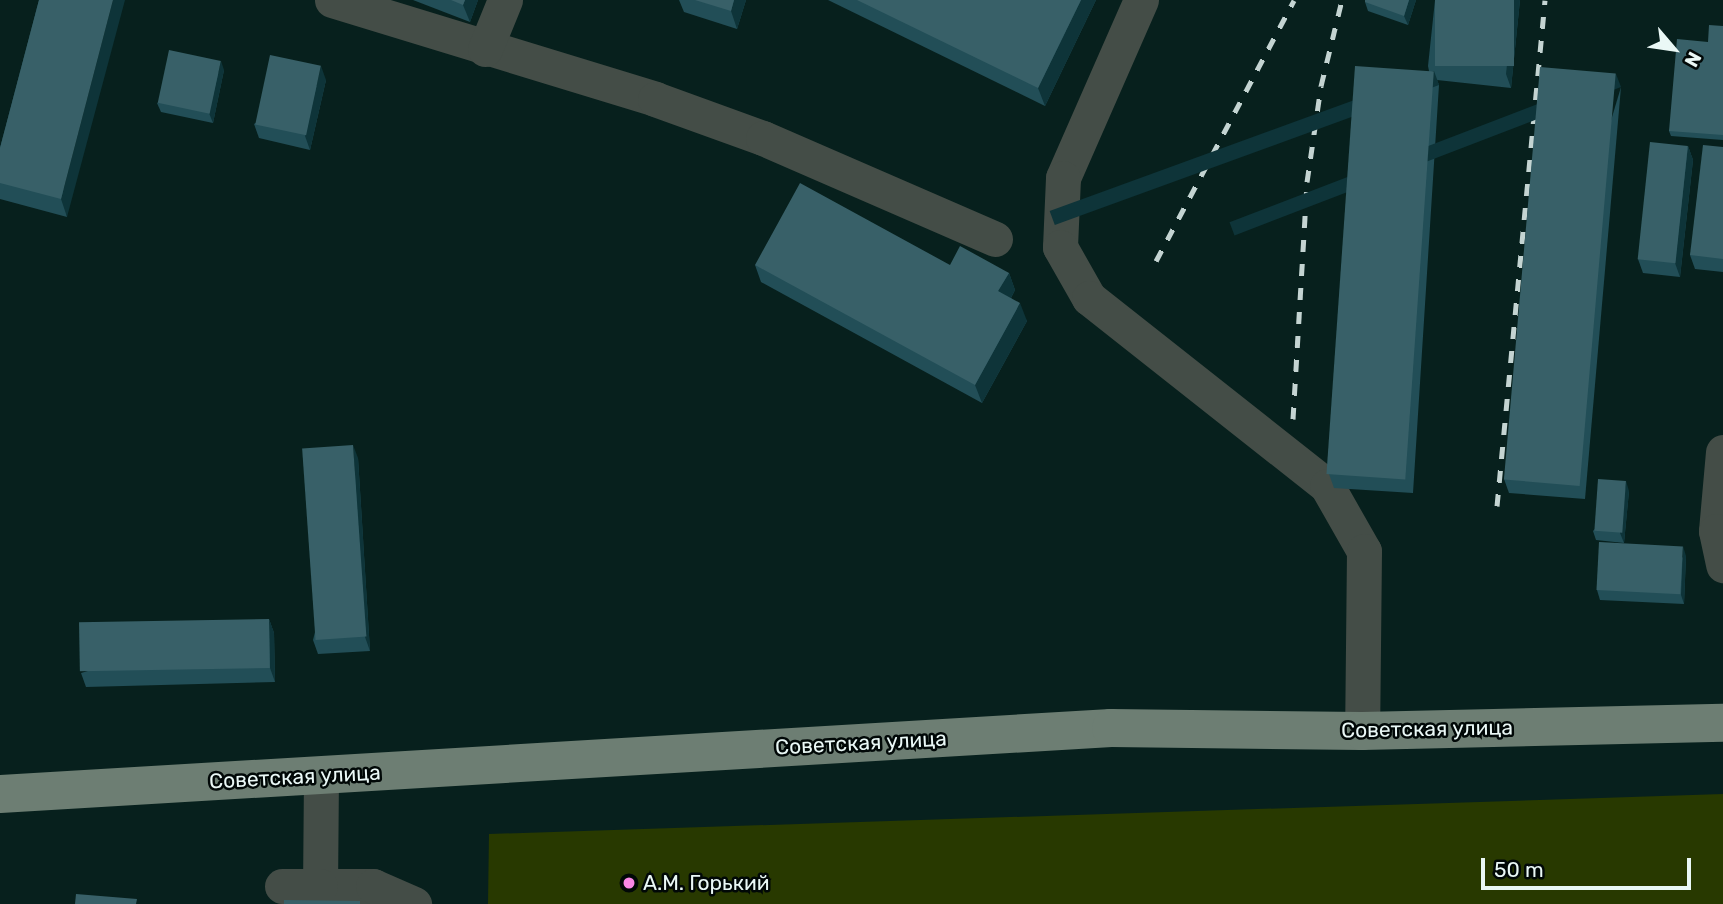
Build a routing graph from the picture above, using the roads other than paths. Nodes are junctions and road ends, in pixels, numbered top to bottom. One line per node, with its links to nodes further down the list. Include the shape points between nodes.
1 (332, 0): 4 (street)
2 (505, 0): 4 (street)
3 (1141, 0): 9 (street, via 1063,178 1060,247 1089,298 1327,486 1364,551)
4 (485, 50): 5 (street, via 654,99 763,138)
5 (995, 239)
6 (1723, 452): 7 (street, via 1716,531)
7 (1723, 565)
8 (1723, 723): 9 (main road, Советская улица)
9 (1362, 731): 10 (main road, Советская улица, via 1111,728)
10 (321, 775): 11 (main road, Советская улица); 13 (street)
11 (0, 794)
12 (282, 886): 13 (street)
13 (320, 886): 14 (street, via 373,886)
14 (414, 904)

